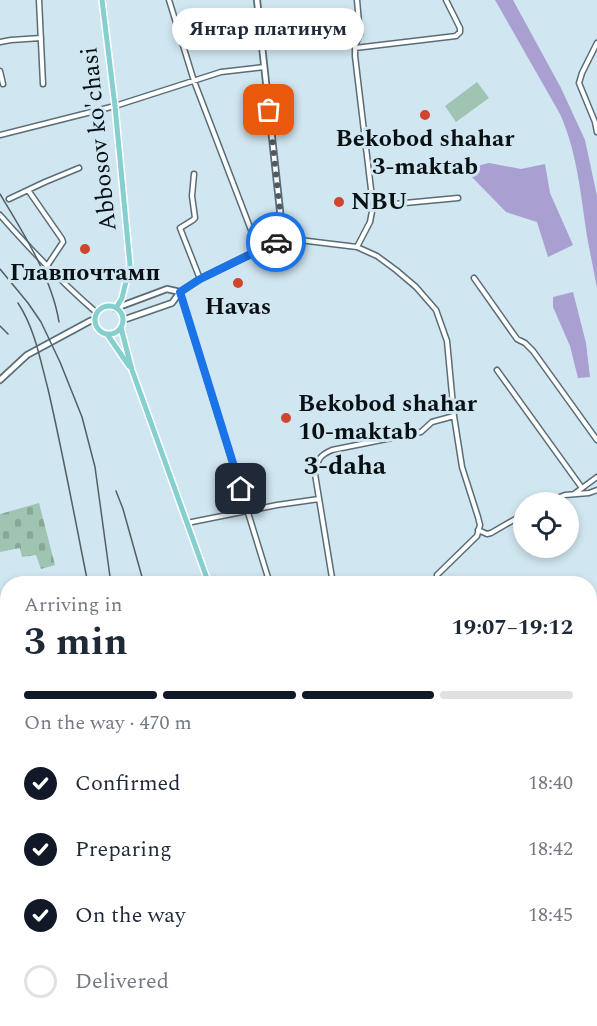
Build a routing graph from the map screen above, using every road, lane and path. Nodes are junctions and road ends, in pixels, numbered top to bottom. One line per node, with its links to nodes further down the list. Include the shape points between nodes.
1 (39, 0): 8 (street)
2 (102, 0): 18 (main road, Abbosov ko'chasi)
3 (169, 0): 15 (street)
4 (257, 0): 11 (street)
5 (357, 0): 7 (street)
6 (446, 0): 12 (street, via 460,28 456,36)
7 (360, 34): 11 (street); 12 (street)
8 (41, 38): 9 (street); 17 (street)
9 (0, 42)
10 (597, 43): 19 (street, via 579,83)
11 (262, 46): 13 (street)
12 (355, 48): 26 (street)
13 (264, 67): 15 (street, via 231,70); 28 (street)
14 (0, 71): 16 (street)
15 (194, 81): 18 (street); 30 (street)
16 (3, 84)
17 (43, 84)
18 (115, 106): 20 (street); 35 (main road, Abbosov ko'chasi, via 130,265)
19 (597, 132)
20 (0, 135)
21 (79, 168): 23 (street)
22 (194, 174): 33 (street, via 195,218 180,228)
23 (28, 190): 25 (street); 31 (street, via 63,242)
24 (458, 198): 26 (street)
25 (9, 199)
26 (373, 206): 29 (street, via 370,222)
27 (0, 215): 31 (street)
28 (283, 238): 29 (street); 30 (street)
29 (357, 247): 44 (street, via 396,270 436,310 447,341)
30 (259, 251): 33 (street)
31 (47, 266): 36 (street)
32 (474, 278): 45 (street)
33 (200, 279): 34 (street)
34 (180, 292): 35 (street, via 168,289); 38 (street, via 172,303); 52 (street)
35 (116, 308): 36 (main road, via 107,306); 38 (main road)
36 (97, 312): 37 (main road)
37 (94, 320): 40 (main road, via 99,330); 43 (street, via 27,355)
38 (123, 320): 39 (main road)
39 (121, 328): 40 (main road); 41 (main road)
40 (107, 334): 41 (main road)
41 (132, 370): 54 (main road)
42 (497, 370): 47 (street)
43 (0, 380)
44 (454, 416): 51 (street, via 432,422 421,432 323,454 315,474); 55 (street)
45 (597, 440)
46 (597, 477): 47 (street)
47 (582, 488): 49 (street)
48 (597, 490): 50 (street)
49 (577, 492)
50 (579, 494)
51 (319, 499): 52 (street); 58 (street)
52 (248, 511): 54 (street); 57 (street)
53 (513, 520): 55 (street, via 491,533)
54 (188, 524): 56 (main road)
55 (478, 530): 59 (street, via 477,536)
56 (206, 576)
57 (268, 576)
58 (332, 576)
59 (437, 576)

